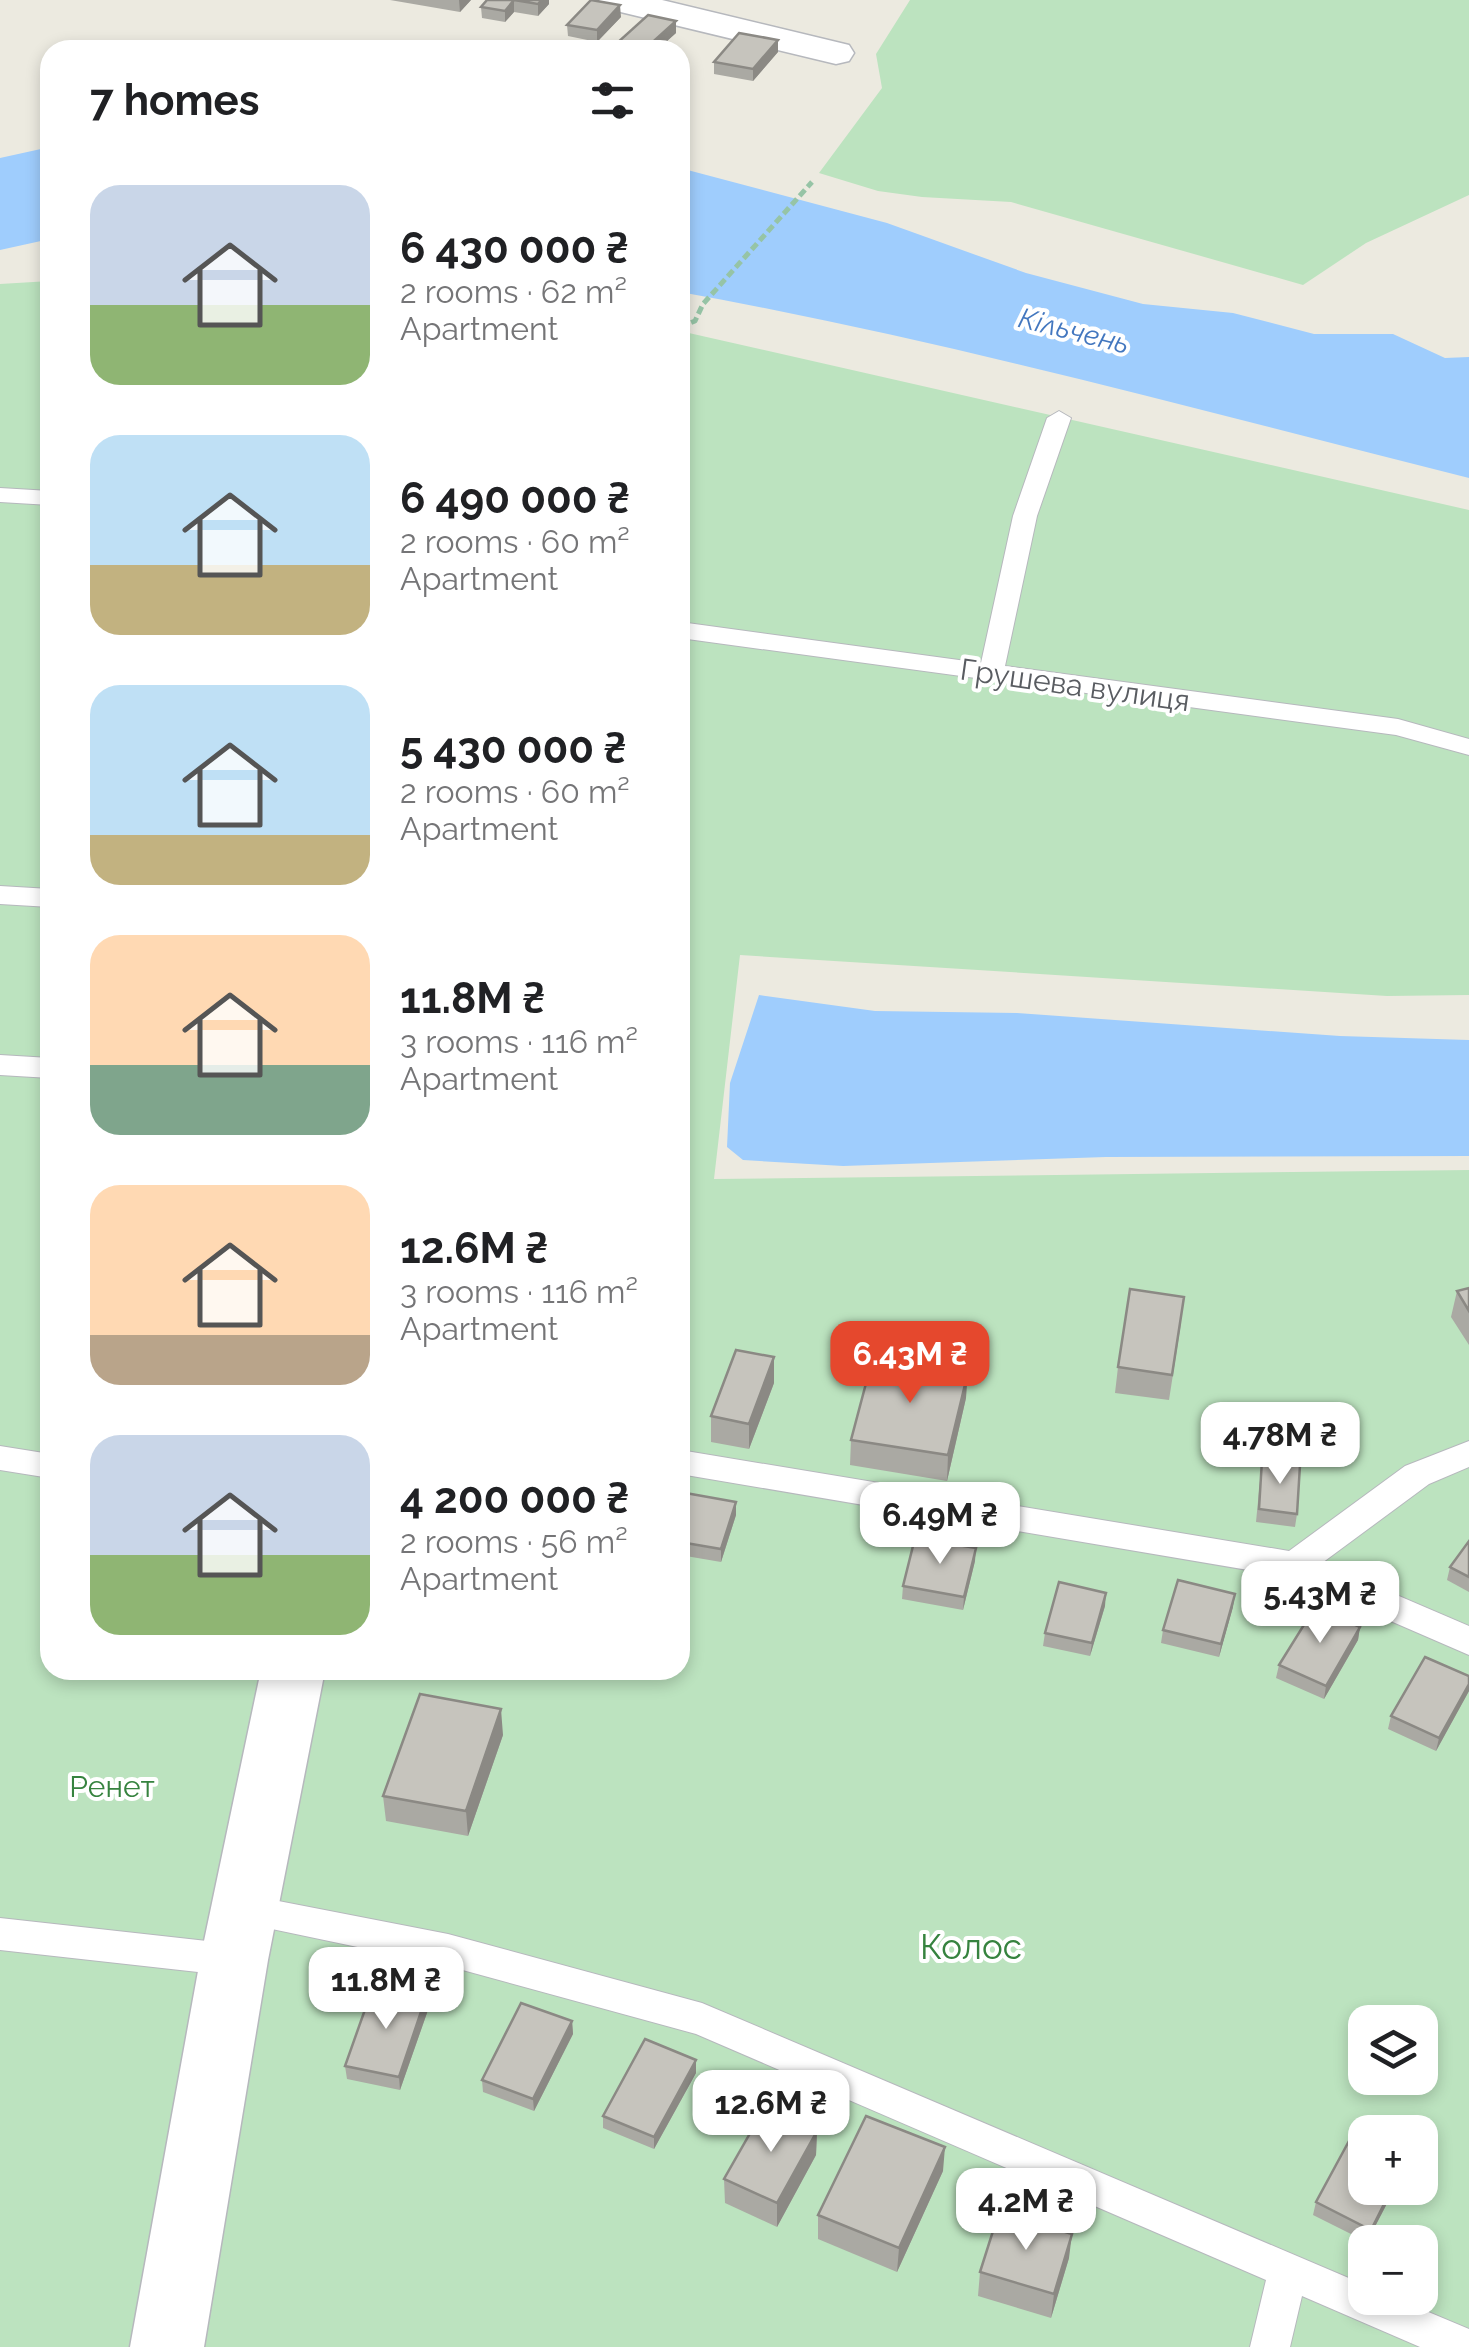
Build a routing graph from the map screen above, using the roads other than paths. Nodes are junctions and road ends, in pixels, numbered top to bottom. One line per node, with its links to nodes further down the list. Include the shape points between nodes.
1 (617, 0): 2 (street)
2 (836, 53)
3 (1058, 418): 7 (lane, via 1025,516)
4 (0, 496): 5 (lane)
5 (40, 498)
6 (690, 631): 7 (lane, Грушева вулиця)
7 (990, 674): 8 (lane, Грушева вулиця, via 1398,728)
8 (1469, 747)
9 (0, 895): 10 (lane)
10 (40, 897)
11 (0, 1065): 12 (lane)
12 (40, 1067)
13 (1469, 1453): 17 (lane, via 1417,1475)
14 (0, 1458): 15 (lane)
15 (40, 1464)
16 (690, 1464): 17 (lane)
17 (1294, 1566): 18 (lane)
18 (1469, 1641)
19 (291, 1680): 21 (street)
20 (0, 1934): 21 (lane)
21 (241, 1935): 22 (lane, via 448,1950 702,2020); 23 (street)
22 (1288, 2270): 24 (lane); 25 (lane)
23 (167, 2347)
24 (1270, 2347)
25 (1465, 2347)

